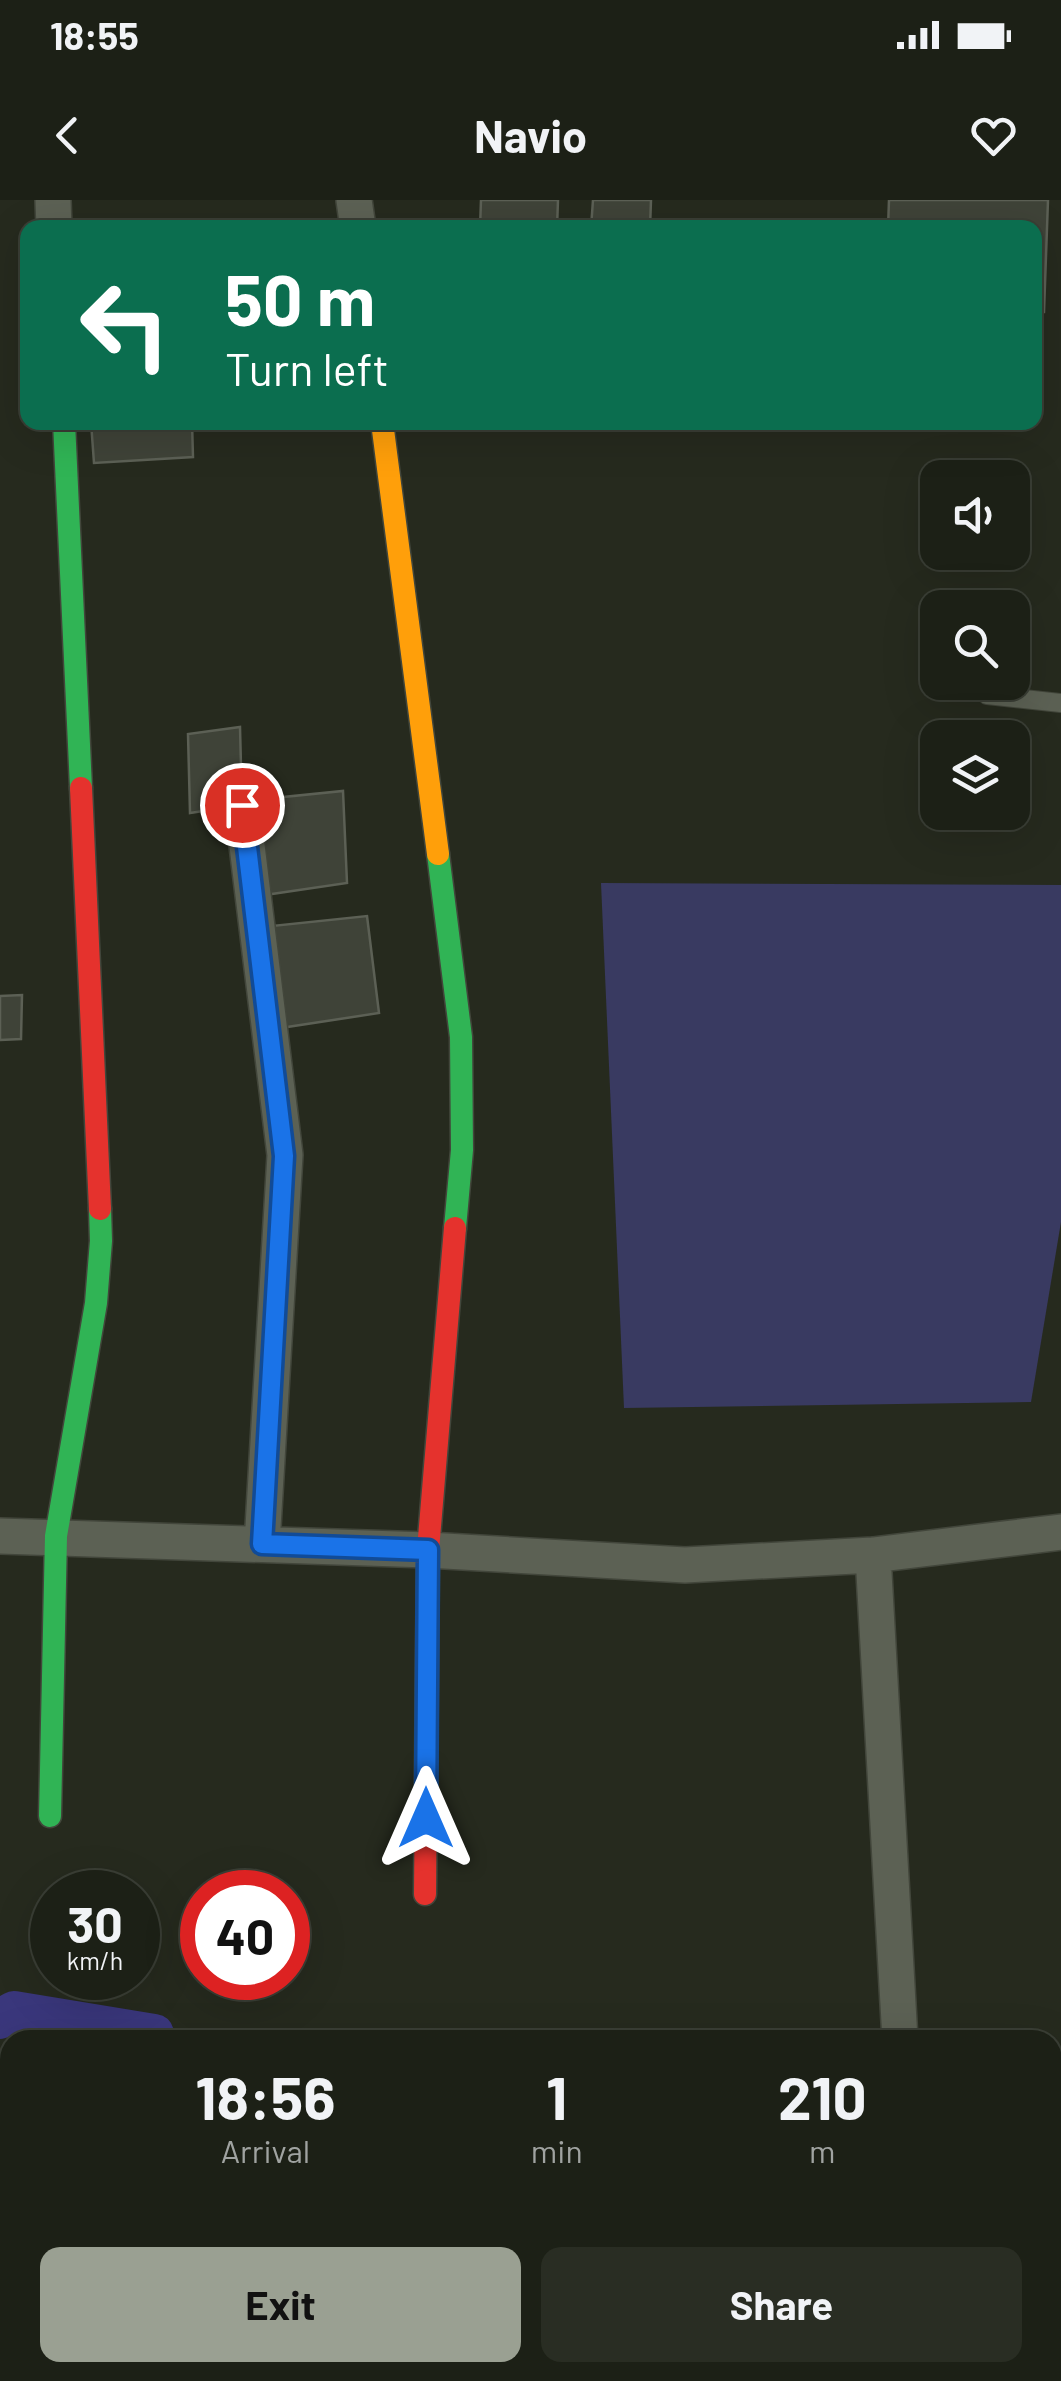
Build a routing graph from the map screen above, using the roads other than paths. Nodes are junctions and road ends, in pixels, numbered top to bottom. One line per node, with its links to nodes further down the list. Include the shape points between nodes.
1 (64, 430): 8 (street, via 101,1241)
2 (383, 430): 10 (street, via 462,1037 462,1150)
3 (1030, 700): 4 (lane)
4 (1061, 703)
5 (242, 805): 9 (street, via 284,1156)
6 (1061, 1532): 11 (street)
7 (0, 1536): 8 (street)
8 (56, 1536): 9 (street); 12 (street)
9 (262, 1544): 10 (street)
10 (428, 1550): 11 (street, via 685,1565); 13 (street)
11 (873, 1555): 14 (street)
12 (50, 1816)
13 (425, 1894)
14 (899, 2030)

